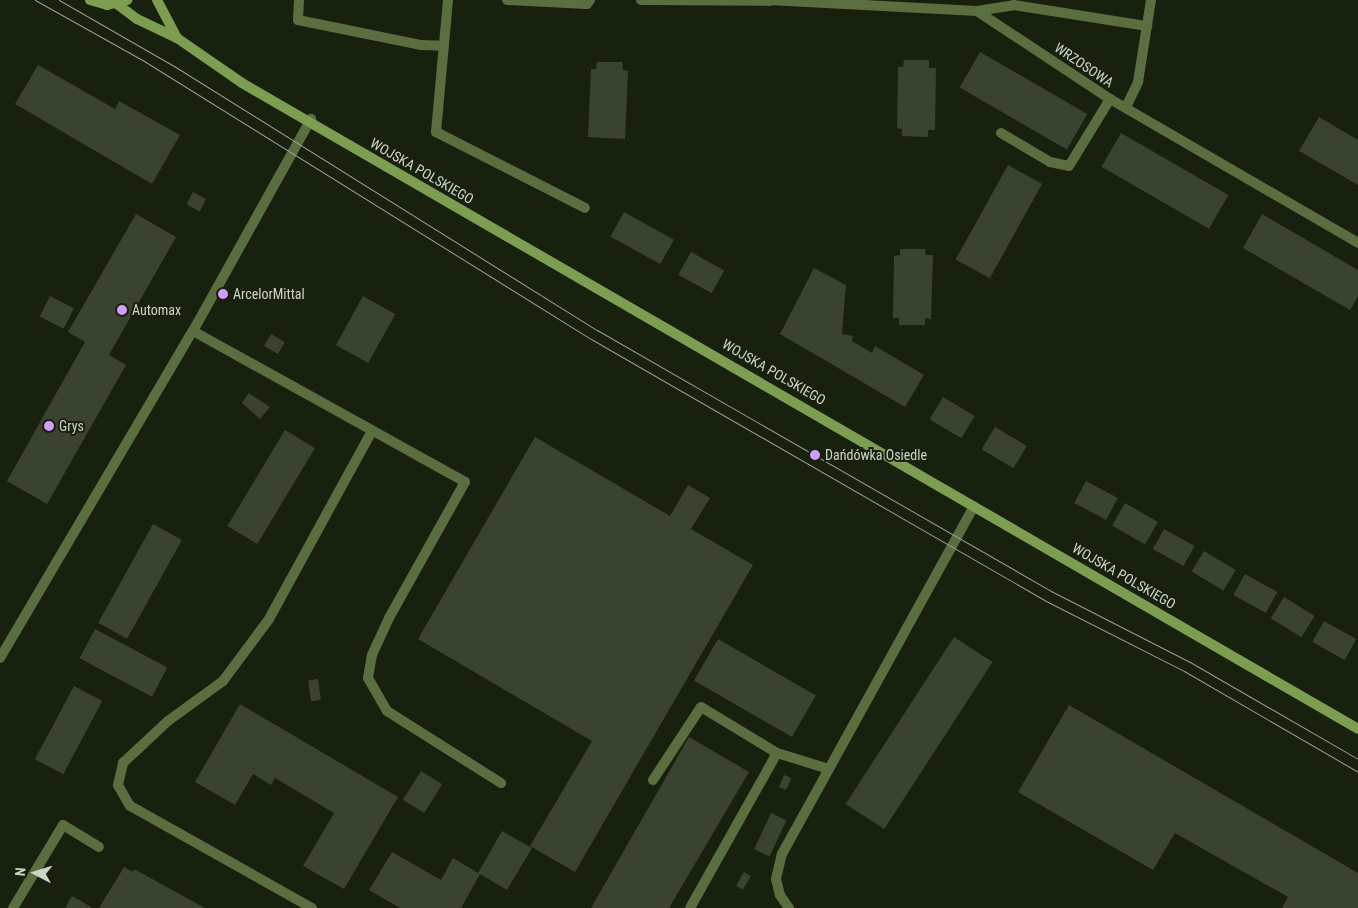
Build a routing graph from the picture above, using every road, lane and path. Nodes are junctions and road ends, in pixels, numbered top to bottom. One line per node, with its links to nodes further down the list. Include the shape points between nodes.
1 (90, 0): 11 (main road)
2 (127, 0): 11 (main road)
3 (157, 0): 14 (main road, WOJSKA POLSKIEGO)
4 (299, 0): 15 (street, via 298,20 421,45)
5 (448, 0): 15 (street)
6 (508, 0): 7 (street, via 587,4)
7 (590, 0)
8 (642, 0): 9 (street, WRZOSOWA)
9 (769, 0): 12 (street, WRZOSOWA, via 818,0)
10 (1151, 0): 13 (street)
11 (117, 4): 14 (main road, WOJSKA POLSKIEGO)
12 (978, 11): 13 (street, via 1014,5); 16 (street, WRZOSOWA)
13 (1147, 26): 17 (street, via 1138,82)
14 (177, 38): 18 (main road, WOJSKA POLSKIEGO, via 242,82)
15 (444, 46): 20 (street, via 436,132)
16 (1110, 99): 17 (street, WRZOSOWA); 19 (street, via 1069,166 1050,162)
17 (1126, 108): 21 (street, WRZOSOWA)
18 (311, 120): 22 (street); 24 (main road, WOJSKA POLSKIEGO)
19 (1001, 133)
20 (585, 208)
21 (1358, 243)
22 (193, 331): 23 (street); 25 (street)
23 (371, 433): 30 (street, via 465,482 389,618 372,655 368,678 386,711); 33 (street, via 268,620 223,681 168,721 123,763 118,785 130,806)
24 (974, 506): 26 (main road, WOJSKA POLSKIEGO); 28 (street)
25 (0, 658)
26 (1358, 728)
27 (777, 753): 28 (street); 29 (street, via 701,707); 34 (street)
28 (830, 769): 35 (street, via 782,854 776,879 780,895)
29 (653, 780)
30 (501, 783)
31 (99, 848): 32 (street, via 62,825)
32 (13, 908)
33 (312, 908)
34 (690, 908)
35 (789, 908)

